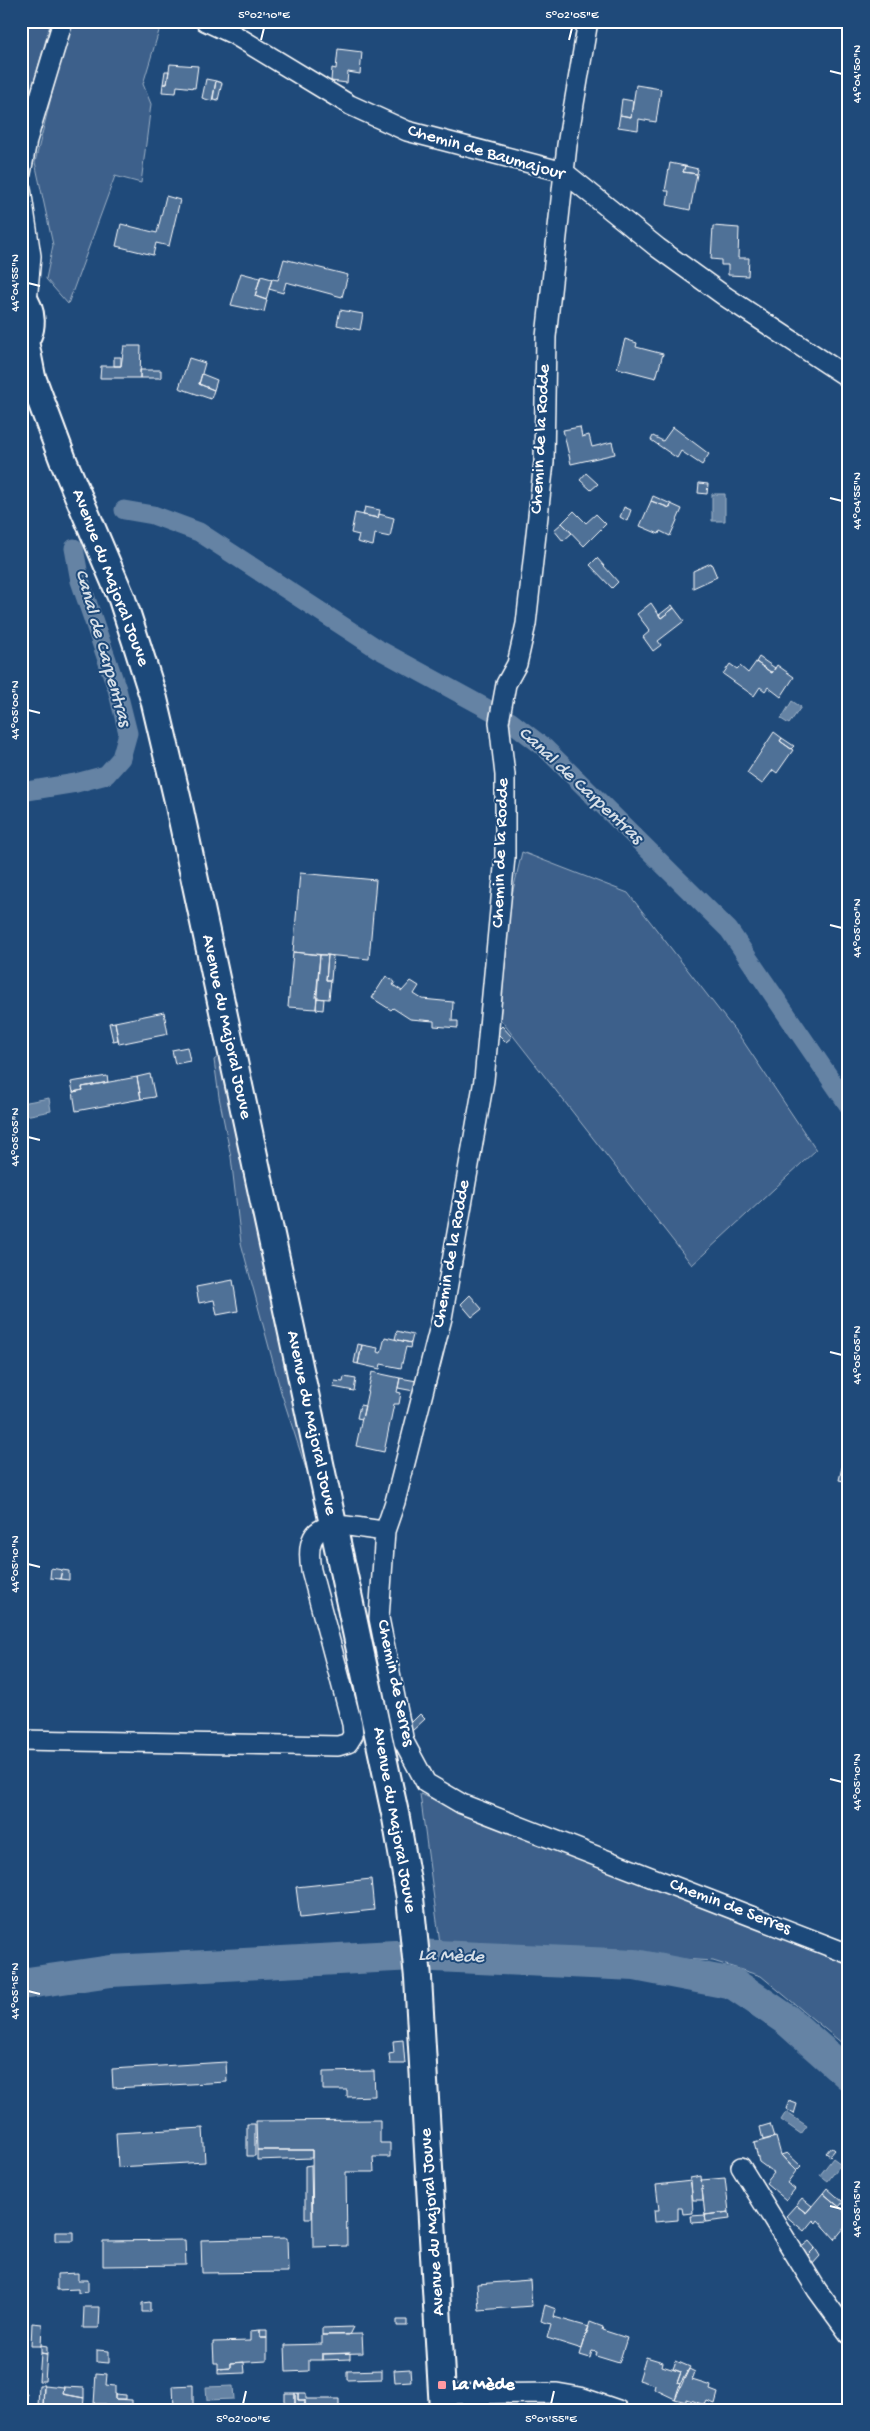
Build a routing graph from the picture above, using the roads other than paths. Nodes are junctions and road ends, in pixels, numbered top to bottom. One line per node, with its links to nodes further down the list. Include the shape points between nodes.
1 (63, 21): 5 (street, via 27,140)
2 (205, 21): 4 (street, Chemin de Baumajour, via 233,34 350,105 407,130)
3 (588, 21): 4 (street, Chemin de la Rodde)
4 (564, 172): 11 (street, Chemin de Baumajour, via 673,259); 15 (street, Chemin de la Rodde, via 546,337 544,462 526,624 517,664 506,684 500,713 505,775 505,857 484,1080 442,1318)
5 (21, 173)
6 (21, 189): 7 (street)
7 (29, 235): 8 (street); 9 (street, via 31,256)
8 (21, 253)
9 (24, 299): 10 (main road, Avenue du Majoral Jouve, via 31,316 31,329)
10 (23, 343): 13 (main road, Avenue du Majoral Jouve)
11 (849, 378)
12 (21, 396): 13 (main road, Avenue du Majoral Jouve)
13 (63, 460): 14 (main road, Avenue du Majoral Jouve, via 122,599 154,699)
14 (334, 1526): 15 (street); 16 (street, via 314,1533 308,1545 352,1724 353,1735 348,1743 338,1746); 20 (main road, Avenue du Majoral Jouve, via 396,1818 415,1944)
15 (385, 1532): 17 (street, Chemin de Serres, via 379,1618 404,1742 426,1783 462,1804)
16 (21, 1740)
17 (849, 1954)
18 (741, 2167): 19 (street, via 812,2282)
19 (849, 2334)
20 (443, 2402): 21 (street, via 557,2393 580,2396)
21 (618, 2410)

